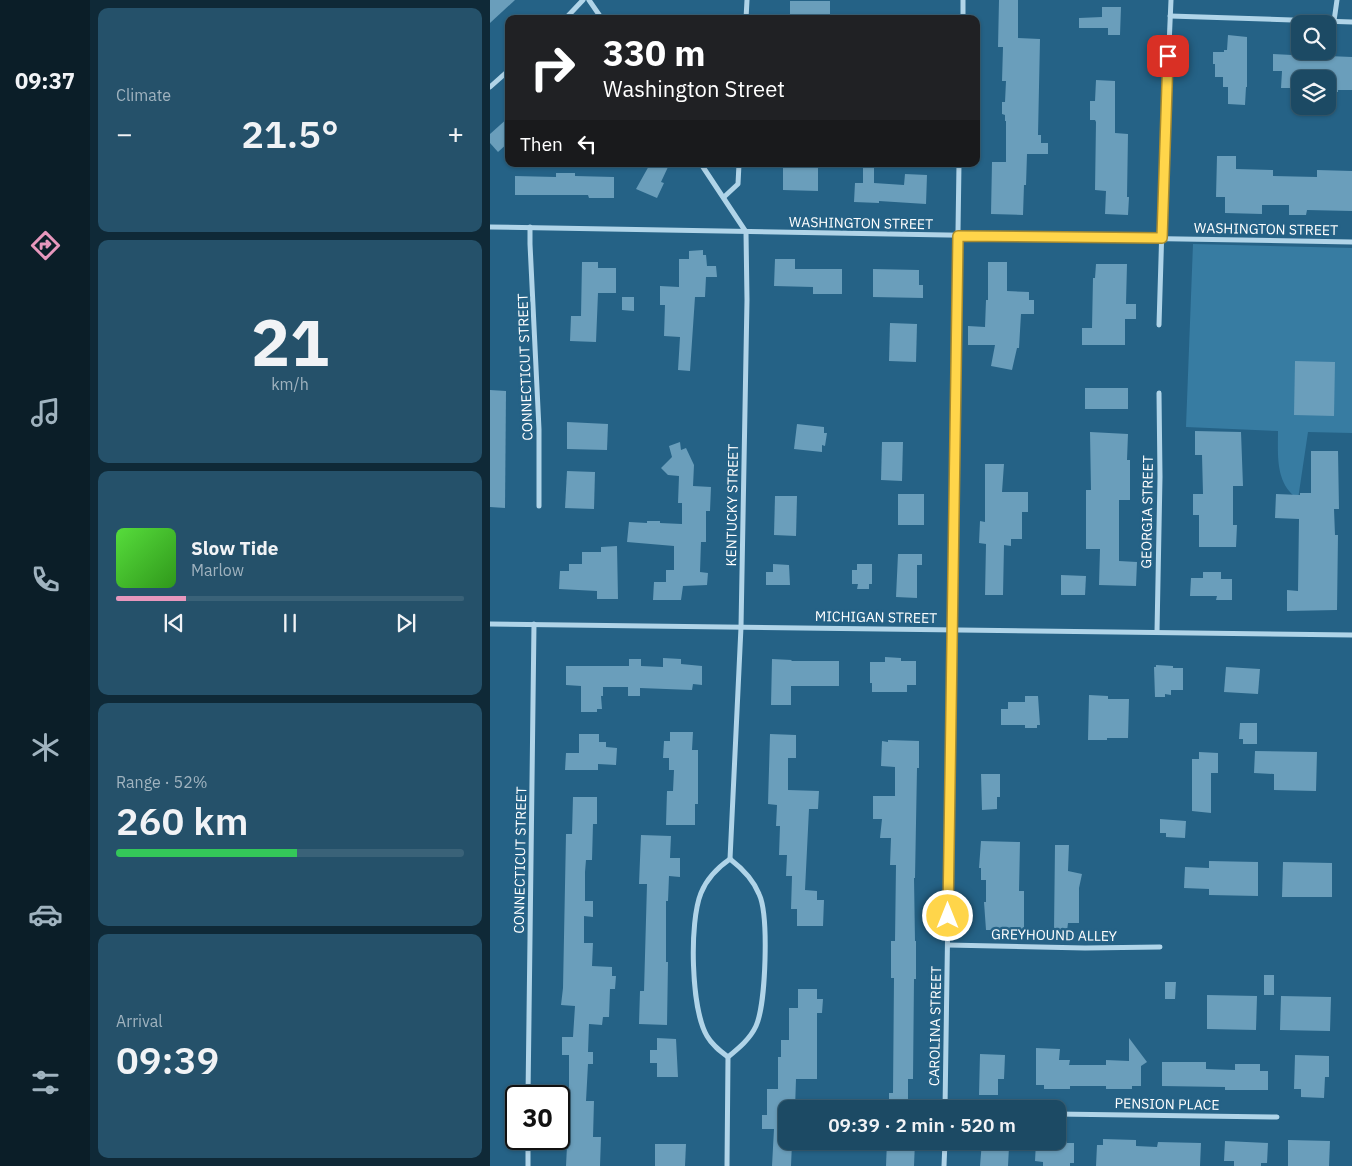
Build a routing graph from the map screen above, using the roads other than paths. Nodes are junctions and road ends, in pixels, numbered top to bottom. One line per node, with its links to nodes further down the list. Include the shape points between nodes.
1 (583, 0): 7 (street)
2 (589, 0): 8 (street)
3 (747, 0): 9 (street)
4 (963, 0): 10 (street)
5 (1171, 0): 12 (street)
6 (1337, 0): 11 (street)
7 (570, 15)
8 (599, 15)
9 (746, 15)
10 (963, 15)
11 (1335, 15)
12 (1170, 16): 13 (street); 26 (street)
13 (1291, 20)
14 (1336, 21): 15 (street)
15 (1352, 22)
16 (505, 74): 17 (street)
17 (490, 87)
18 (703, 167): 21 (street)
19 (739, 167): 21 (street, via 738,184)
20 (959, 167): 25 (street, CAROLINA STREET)
21 (724, 197): 24 (street)
22 (490, 227): 23 (street, WASHINGTON STREET)
23 (530, 227): 24 (street, WASHINGTON STREET); 30 (street, CONNECTICUT STREET)
24 (746, 232): 25 (street, WASHINGTON STREET); 33 (street, KENTUCKY STREET)
25 (958, 236): 26 (street, WASHINGTON STREET); 34 (street, CAROLINA STREET)
26 (1162, 238): 27 (street, WASHINGTON STREET); 28 (street)
27 (1352, 242)
28 (1159, 325)
29 (1159, 393): 35 (street, GEORGIA STREET)
30 (539, 506)
31 (490, 624): 32 (street, MICHIGAN STREET)
32 (534, 624): 33 (street, MICHIGAN STREET); 41 (street, CONNECTICUT STREET)
33 (741, 627): 34 (street, MICHIGAN STREET); 37 (street, KENTUCKY STREET)
34 (953, 630): 35 (street, MICHIGAN STREET); 38 (street, CAROLINA STREET)
35 (1157, 632): 36 (street, MICHIGAN STREET)
36 (1352, 635)
37 (730, 859): 40 (street, via 708,880 701,893 694,923 694,988 700,1020 716,1048); 40 (street, via 743,868 760,895 764,911 765,962 764,994 757,1026)
38 (948, 944): 39 (street, GREYHOUND ALLEY, via 1085,948); 42 (street, CAROLINA STREET)
39 (1160, 946)
40 (728, 1057): 48 (street)
41 (528, 1085)
42 (945, 1100)
43 (1066, 1114): 44 (street, PENSION PLACE)
44 (1277, 1117)
45 (528, 1150): 47 (street)
46 (945, 1150): 49 (street)
47 (528, 1166)
48 (727, 1166)
49 (944, 1166)

